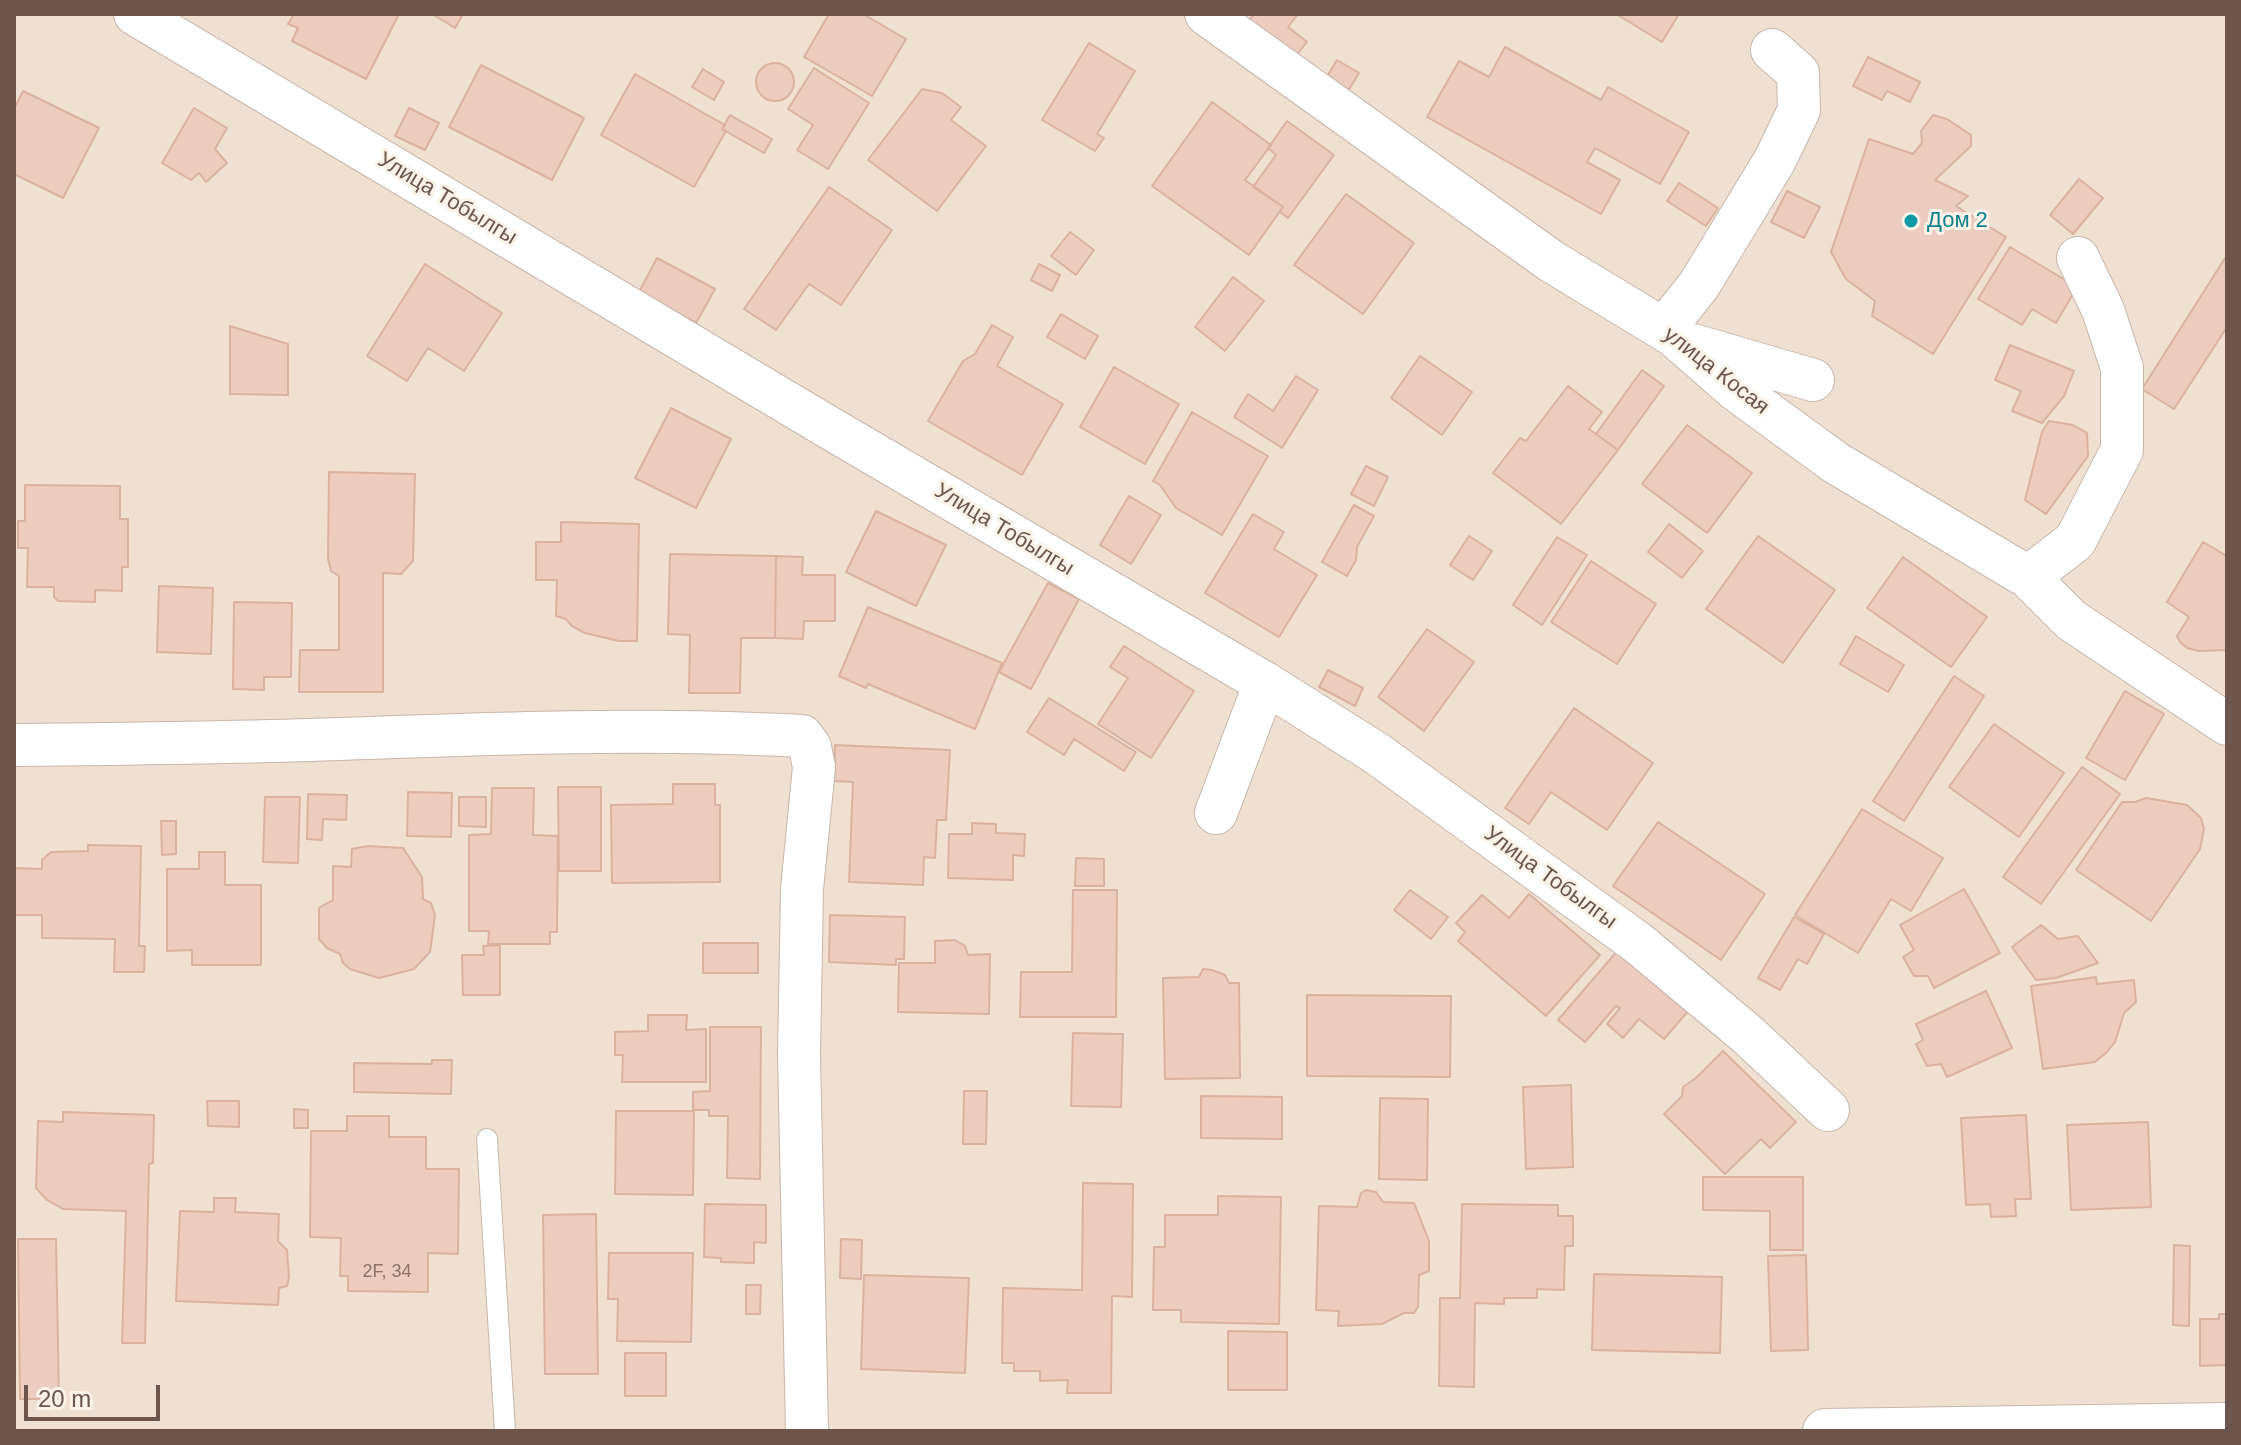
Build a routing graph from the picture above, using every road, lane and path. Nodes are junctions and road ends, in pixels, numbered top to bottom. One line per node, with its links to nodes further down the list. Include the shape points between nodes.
1 (135, 14): 8 (street, Улица Тобылгы)
2 (1206, 14): 5 (street, улица Косая, via 1551,261)
3 (1772, 50): 5 (street, via 1798,73 1799,110)
4 (2078, 258): 7 (street, via 2122,368 2122,450 2075,541)
5 (1672, 335): 6 (street); 7 (street, улица Косая, via 1836,463)
6 (1813, 380)
7 (2028, 577): 9 (street, улица Косая, via 2071,620)
8 (1265, 683): 11 (street); 12 (street, Улица Тобылгы, via 1376,753 1638,943)
9 (2227, 724)
10 (14, 745): 16 (street, via 533,732 802,736 814,767 802,889 799,1055)
11 (1216, 813)
12 (1828, 1110)
13 (487, 1139): 15 (lane)
14 (2227, 1425): 17 (street)
15 (505, 1431)
16 (807, 1431)
17 (1825, 1431)

